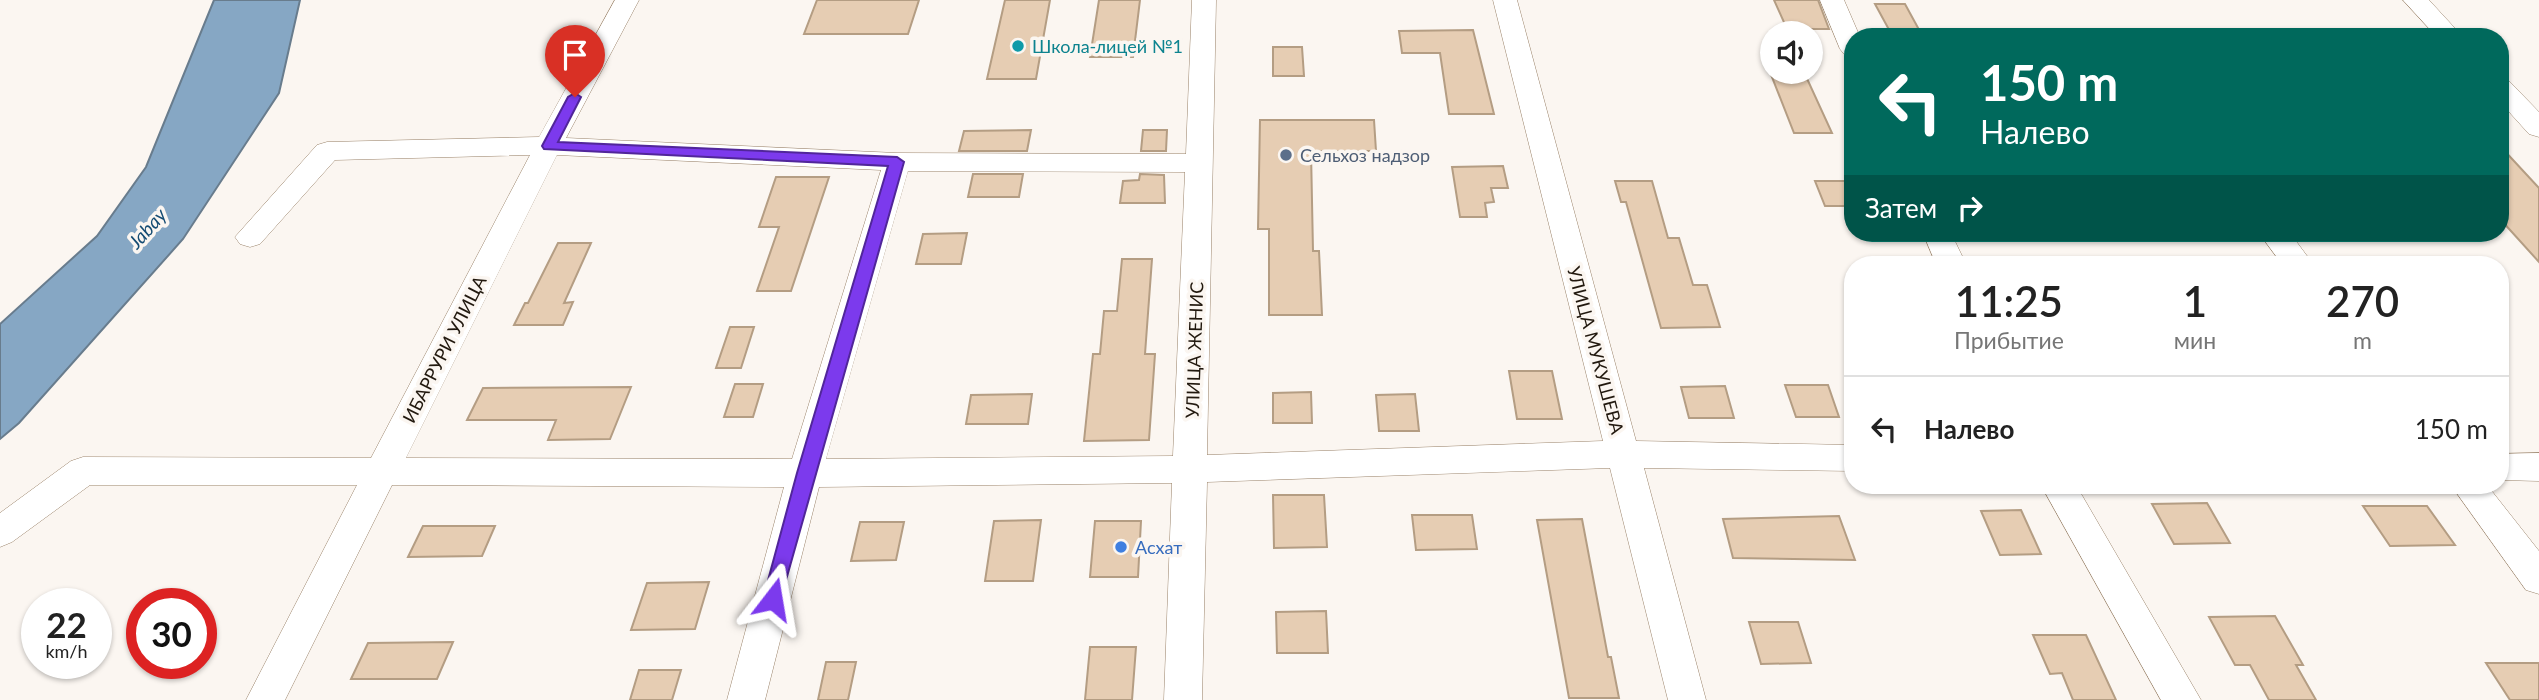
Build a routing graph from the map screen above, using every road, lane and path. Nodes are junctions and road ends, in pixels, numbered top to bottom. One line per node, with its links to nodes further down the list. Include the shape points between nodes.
1 (627, 0): 10 (street, ИБАРРУРИ УЛИЦА)
2 (1204, 0): 12 (street, УЛИЦА ЖЕНИС)
3 (1505, 0): 16 (street, УЛИЦА МУКУШЕВА)
4 (1832, 0): 6 (street)
5 (2415, 0): 7 (street)
6 (1844, 28)
7 (2442, 28)
8 (2509, 97): 9 (street)
9 (2539, 128)
10 (548, 146): 11 (street); 13 (street, via 327,151); 21 (street, ИБАРРУРИ УЛИЦА)
11 (897, 162): 12 (street); 22 (street)
12 (1199, 163): 20 (street, УЛИЦА ЖЕНИС)
13 (250, 237)
14 (2281, 242): 15 (street)
15 (2292, 256)
16 (1624, 454): 17 (street); 20 (street); 30 (street, УЛИЦА МУКУШЕВА)
17 (1844, 458)
18 (2509, 467): 19 (street)
19 (2539, 467)
20 (1190, 469): 22 (street); 29 (street, УЛИЦА ЖЕНИС)
21 (380, 471): 22 (street); 25 (street, via 83,471); 27 (street, ИБАРРУРИ УЛИЦА)
22 (806, 473): 28 (street)
23 (2063, 494): 31 (street)
24 (2475, 494): 26 (street)
25 (0, 533)
26 (2539, 579)
27 (265, 700)
28 (746, 700)
29 (1183, 700)
30 (1687, 700)
31 (2182, 700)

